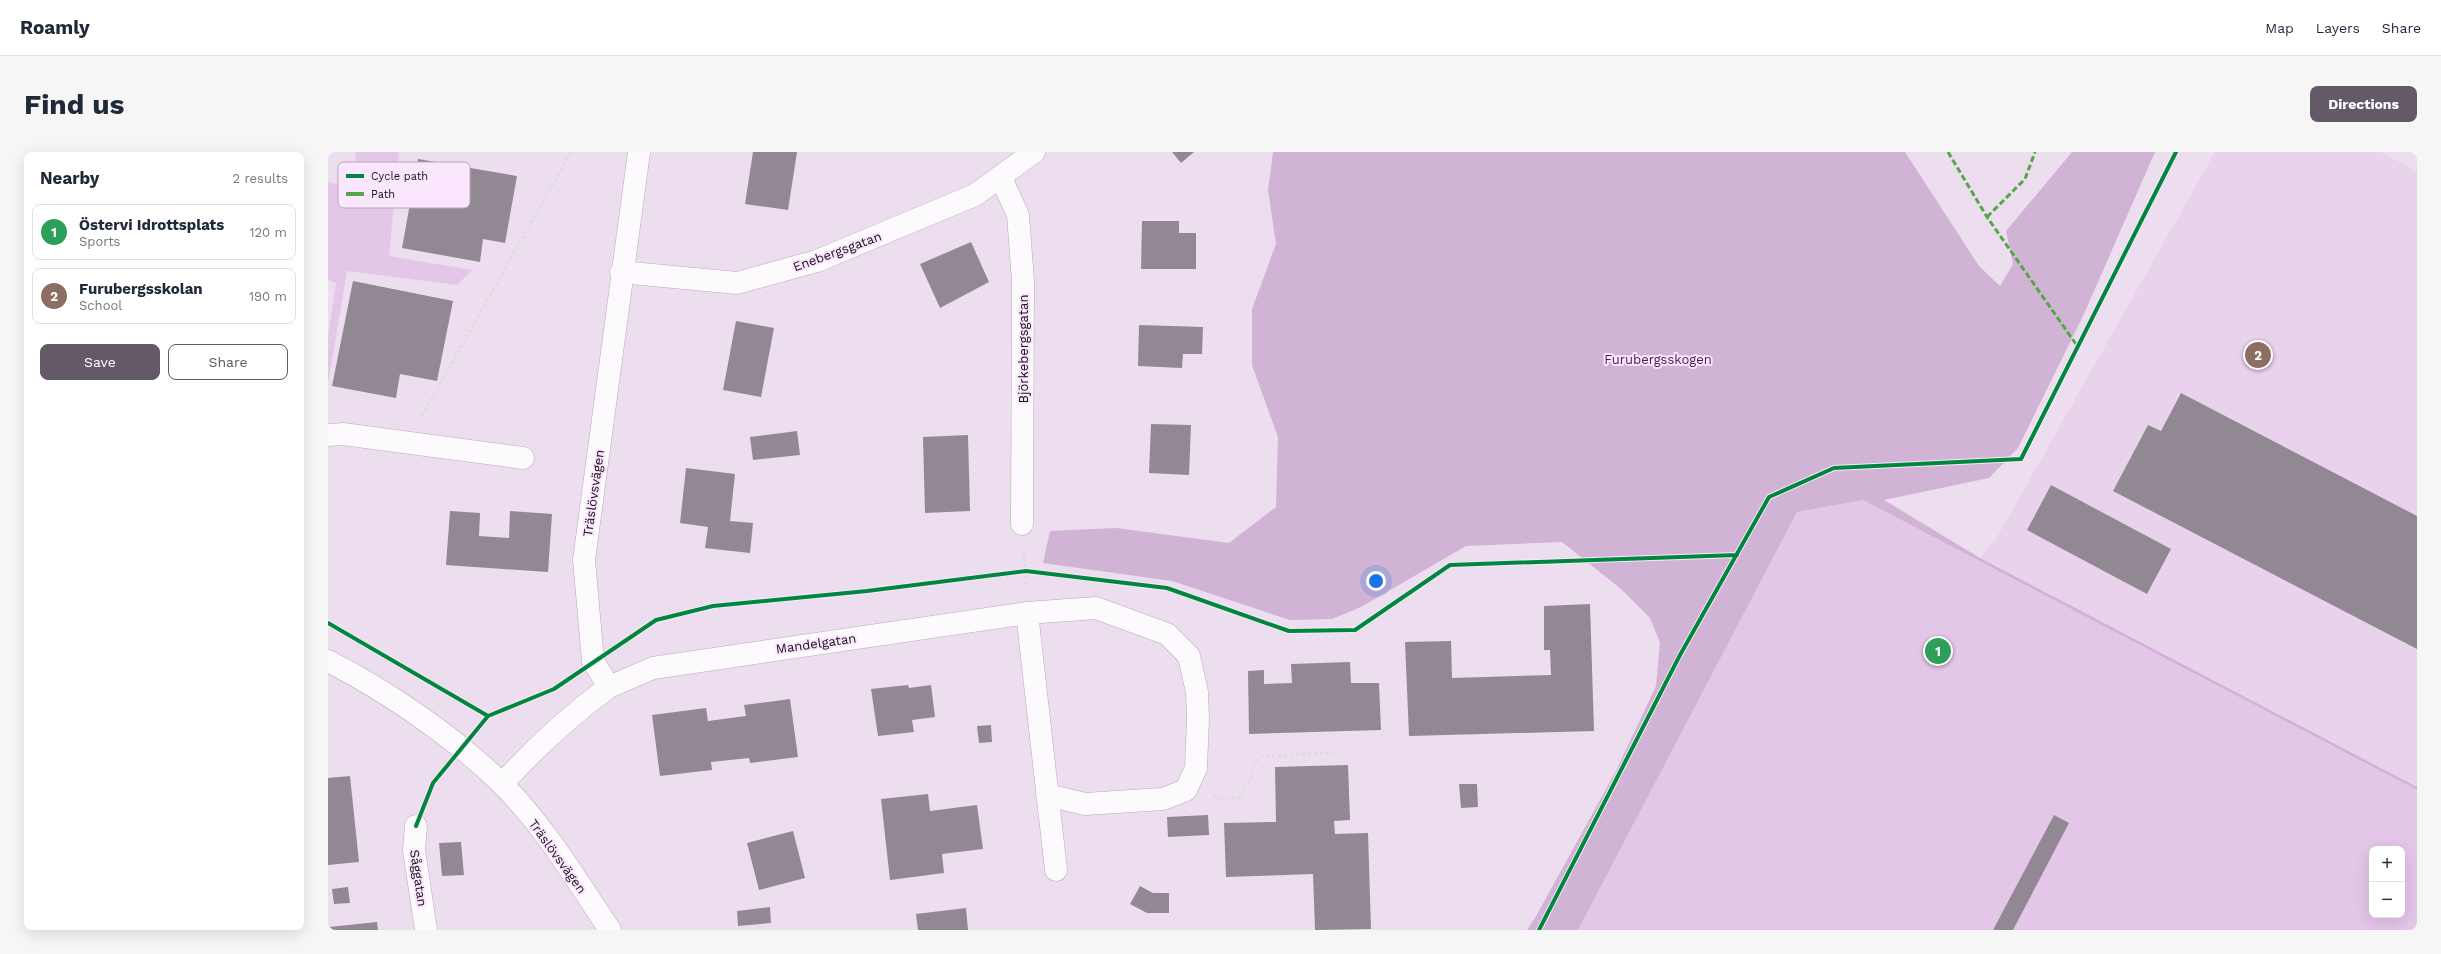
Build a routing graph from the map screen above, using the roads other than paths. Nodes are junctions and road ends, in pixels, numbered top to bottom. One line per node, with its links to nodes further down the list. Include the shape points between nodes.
1 (639, 152): 4 (street, Träslövsvägen)
2 (1034, 152): 3 (street, Enebergsgatan)
3 (1001, 178): 4 (street, Enebergsgatan, via 975,195 816,261 737,283); 7 (street, Björkebergsgatan, via 1018,215 1023,281)
4 (621, 272): 10 (street, Träslövsvägen, via 584,560 593,661)
5 (328, 435): 6 (street, via 343,434)
6 (523, 458)
7 (1022, 524)
8 (1026, 613): 10 (street, Mandelgatan, via 653,668); 12 (street); 12 (street, Mandelgatan, via 1096,608 1167,634 1189,656 1197,692 1196,768 1186,790 1163,799 1085,804)
9 (328, 661): 11 (street, Träslövsvägen, via 399,704 461,748)
10 (609, 687): 11 (street, via 576,710 541,742)
11 (502, 784): 16 (street, Träslövsvägen, via 534,821)
12 (1047, 794): 14 (street)
13 (416, 826): 15 (street, Såggatan, via 414,850)
14 (1056, 870)
15 (426, 930)
16 (610, 930)

